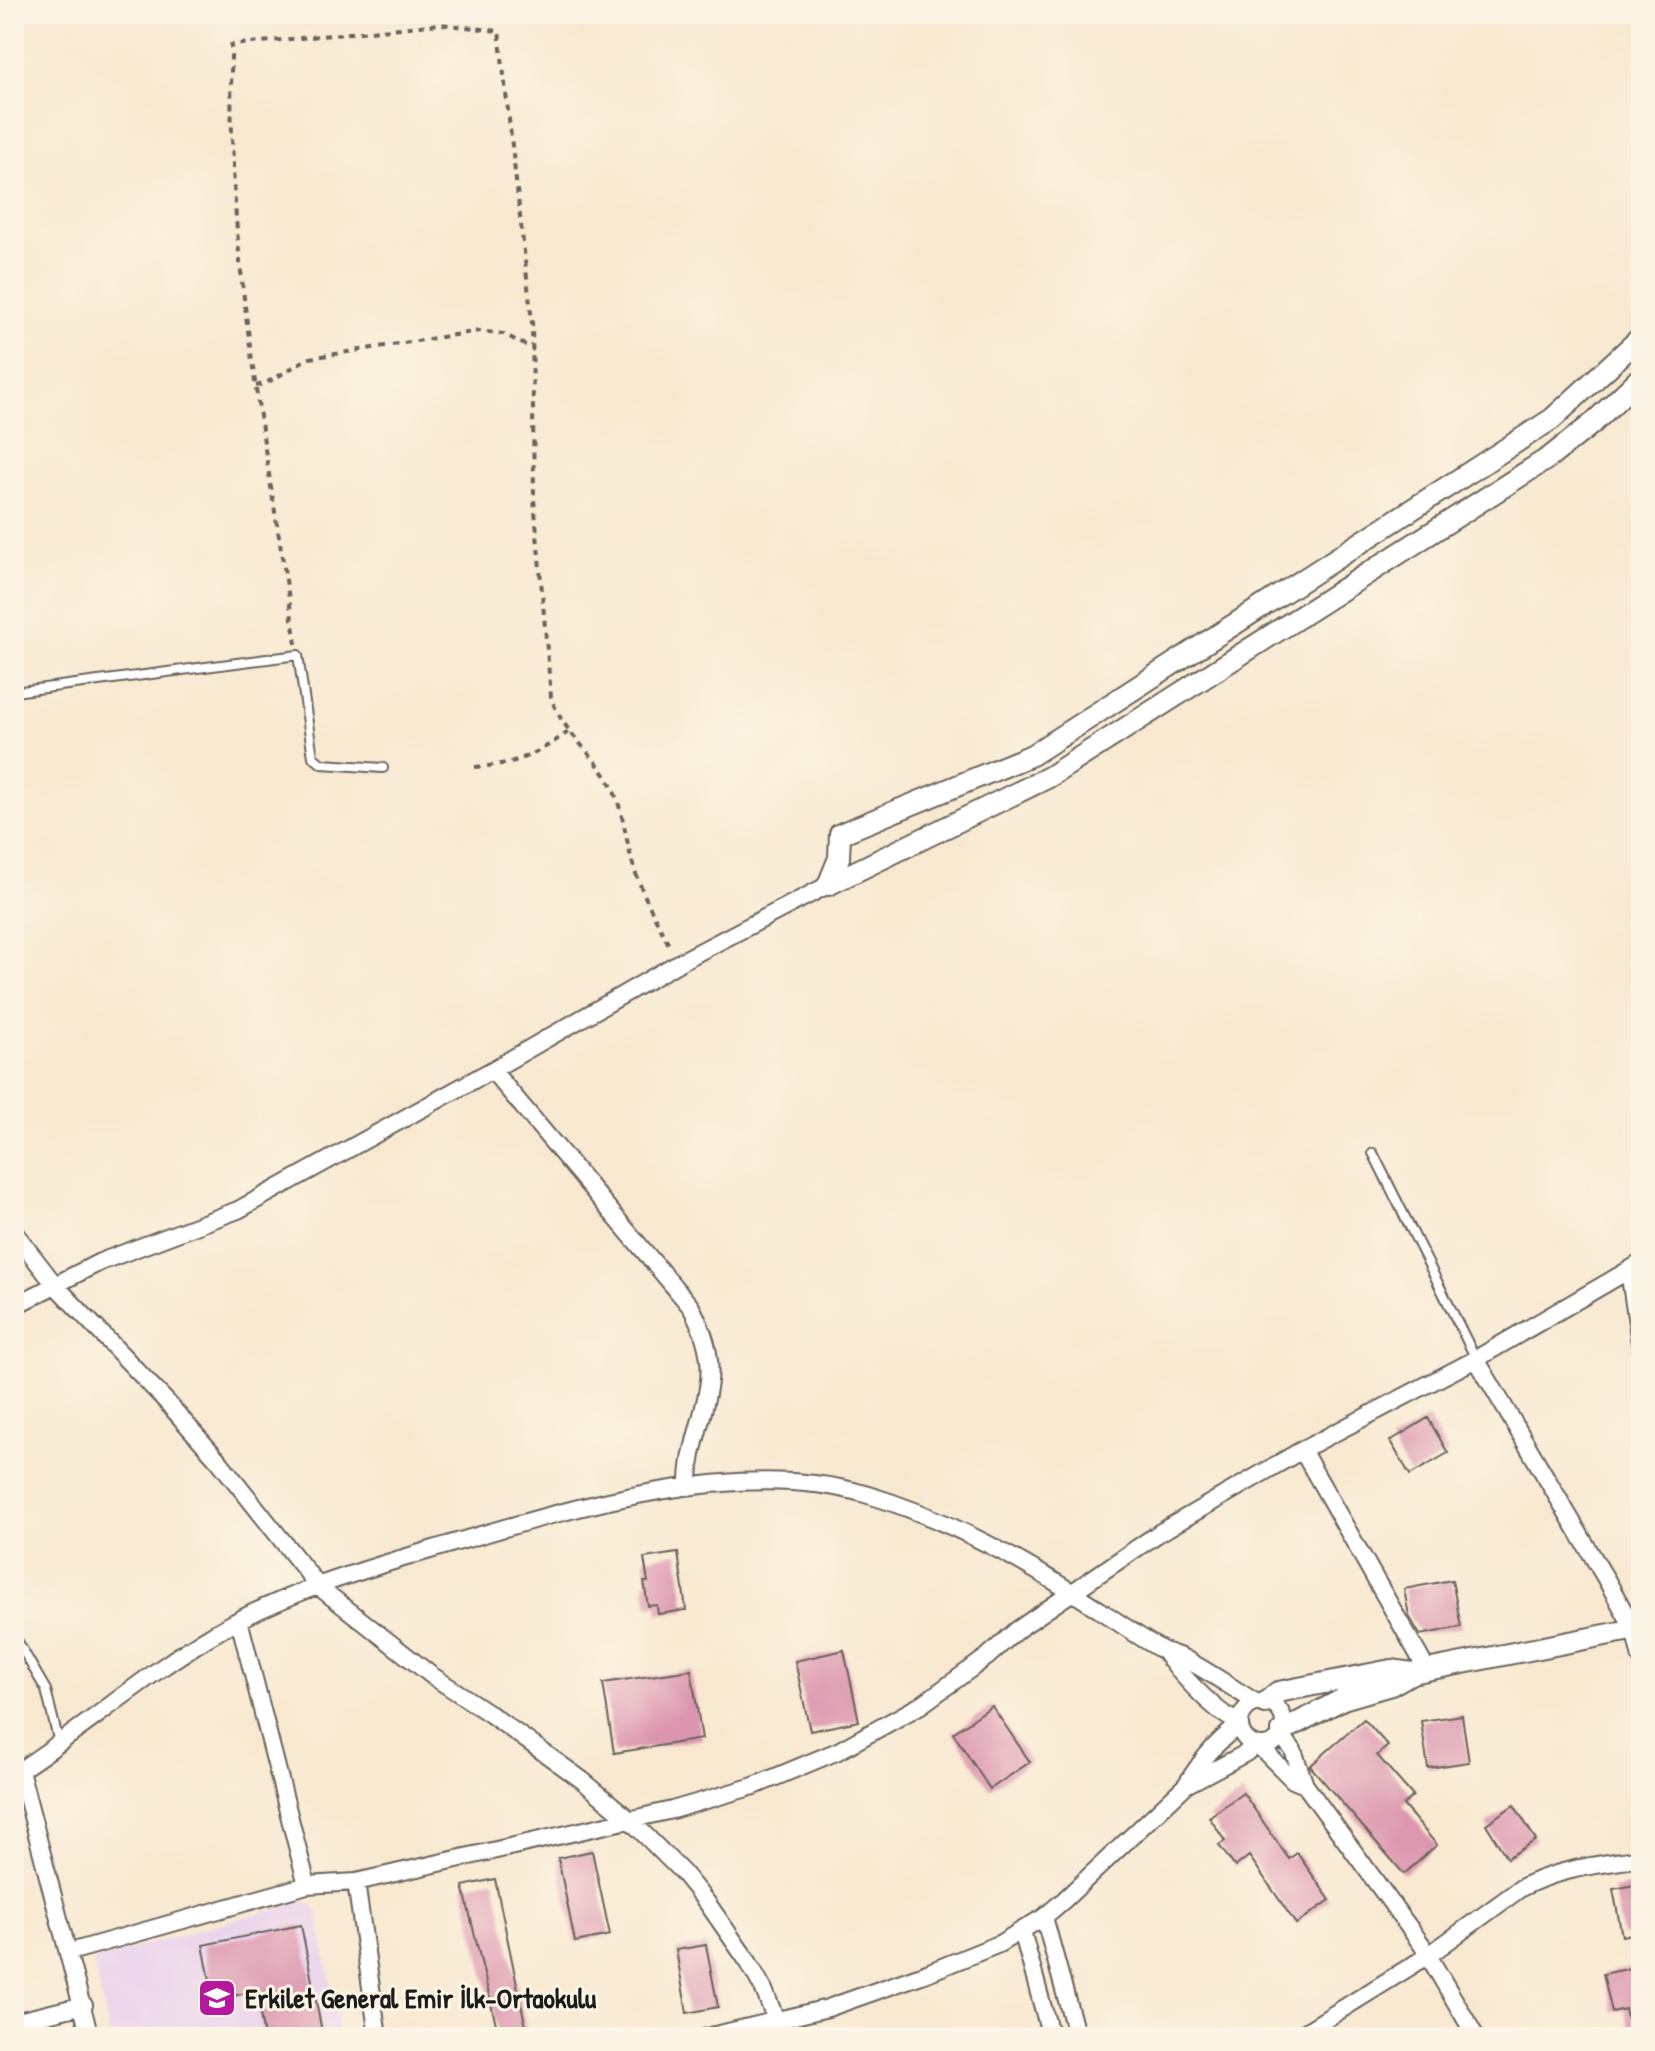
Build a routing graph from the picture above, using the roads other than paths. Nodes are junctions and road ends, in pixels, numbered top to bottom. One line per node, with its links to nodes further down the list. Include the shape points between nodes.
1 (1641, 337): 5 (street, via 1552,419 1032,755 840,834 839,858)
2 (1640, 380): 5 (street, via 1550,457 1049,777)
3 (14, 692): 4 (lane, via 298,655 313,757 322,764)
4 (383, 768)
5 (828, 885): 6 (street, via 678,963)
6 (492, 1070): 10 (street, via 238,1210 100,1262); 15 (street, via 691,1307 706,1346 709,1381)
7 (1373, 1153): 13 (lane)
8 (14, 1232): 10 (street)
9 (1635, 1267): 12 (street); 13 (street)
10 (55, 1285): 11 (street); 16 (street, via 210,1451)
11 (14, 1306)
12 (1641, 1349)
13 (1476, 1359): 14 (street); 19 (street)
14 (1302, 1450): 17 (street, via 1159,1533); 23 (street)
15 (689, 1487): 16 (street, via 558,1513); 17 (street, via 776,1481 863,1494 944,1523)
16 (319, 1587): 18 (street); 32 (street)
17 (1073, 1592): 21 (street); 32 (street, via 921,1705 838,1751 727,1795)
18 (239, 1620): 27 (street); 35 (street)
19 (1637, 1629): 22 (street); 23 (street)
20 (14, 1635): 27 (lane, via 46,1690)
21 (1164, 1651): 24 (street, via 1184,1657); 25 (street, via 1213,1705)
22 (1641, 1658)
23 (1420, 1672): 24 (street, via 1391,1670 1278,1692); 26 (street, via 1343,1699)
24 (1261, 1703): 25 (street, via 1245,1711); 26 (street, via 1278,1710)
25 (1240, 1724): 28 (street, via 1246,1739); 30 (street, via 1224,1735)
26 (1282, 1733): 28 (street, via 1273,1743); 31 (street)
27 (59, 1744): 29 (street)
28 (1257, 1746): 30 (street); 31 (street)
29 (17, 1772): 38 (street)
30 (1186, 1785): 36 (street)
31 (1305, 1785): 39 (street)
32 (630, 1820): 34 (street); 42 (street, via 683,1873 732,1937 764,1990)
33 (1641, 1858): 39 (street, via 1572,1868 1537,1880)
34 (356, 1882): 35 (street); 44 (street)
35 (307, 1885): 38 (street)
36 (1044, 1917): 37 (street); 47 (street)
37 (1022, 1931): 42 (street); 46 (street)
38 (70, 1952): 40 (street)
39 (1429, 1955): 48 (street); 49 (street)
40 (84, 2005): 41 (street); 43 (street)
41 (14, 2022)
42 (780, 2030): 45 (street)
43 (90, 2037)
44 (378, 2037)
45 (707, 2037)
46 (1051, 2037)
47 (1077, 2037)
48 (1297, 2037)
49 (1476, 2037)

